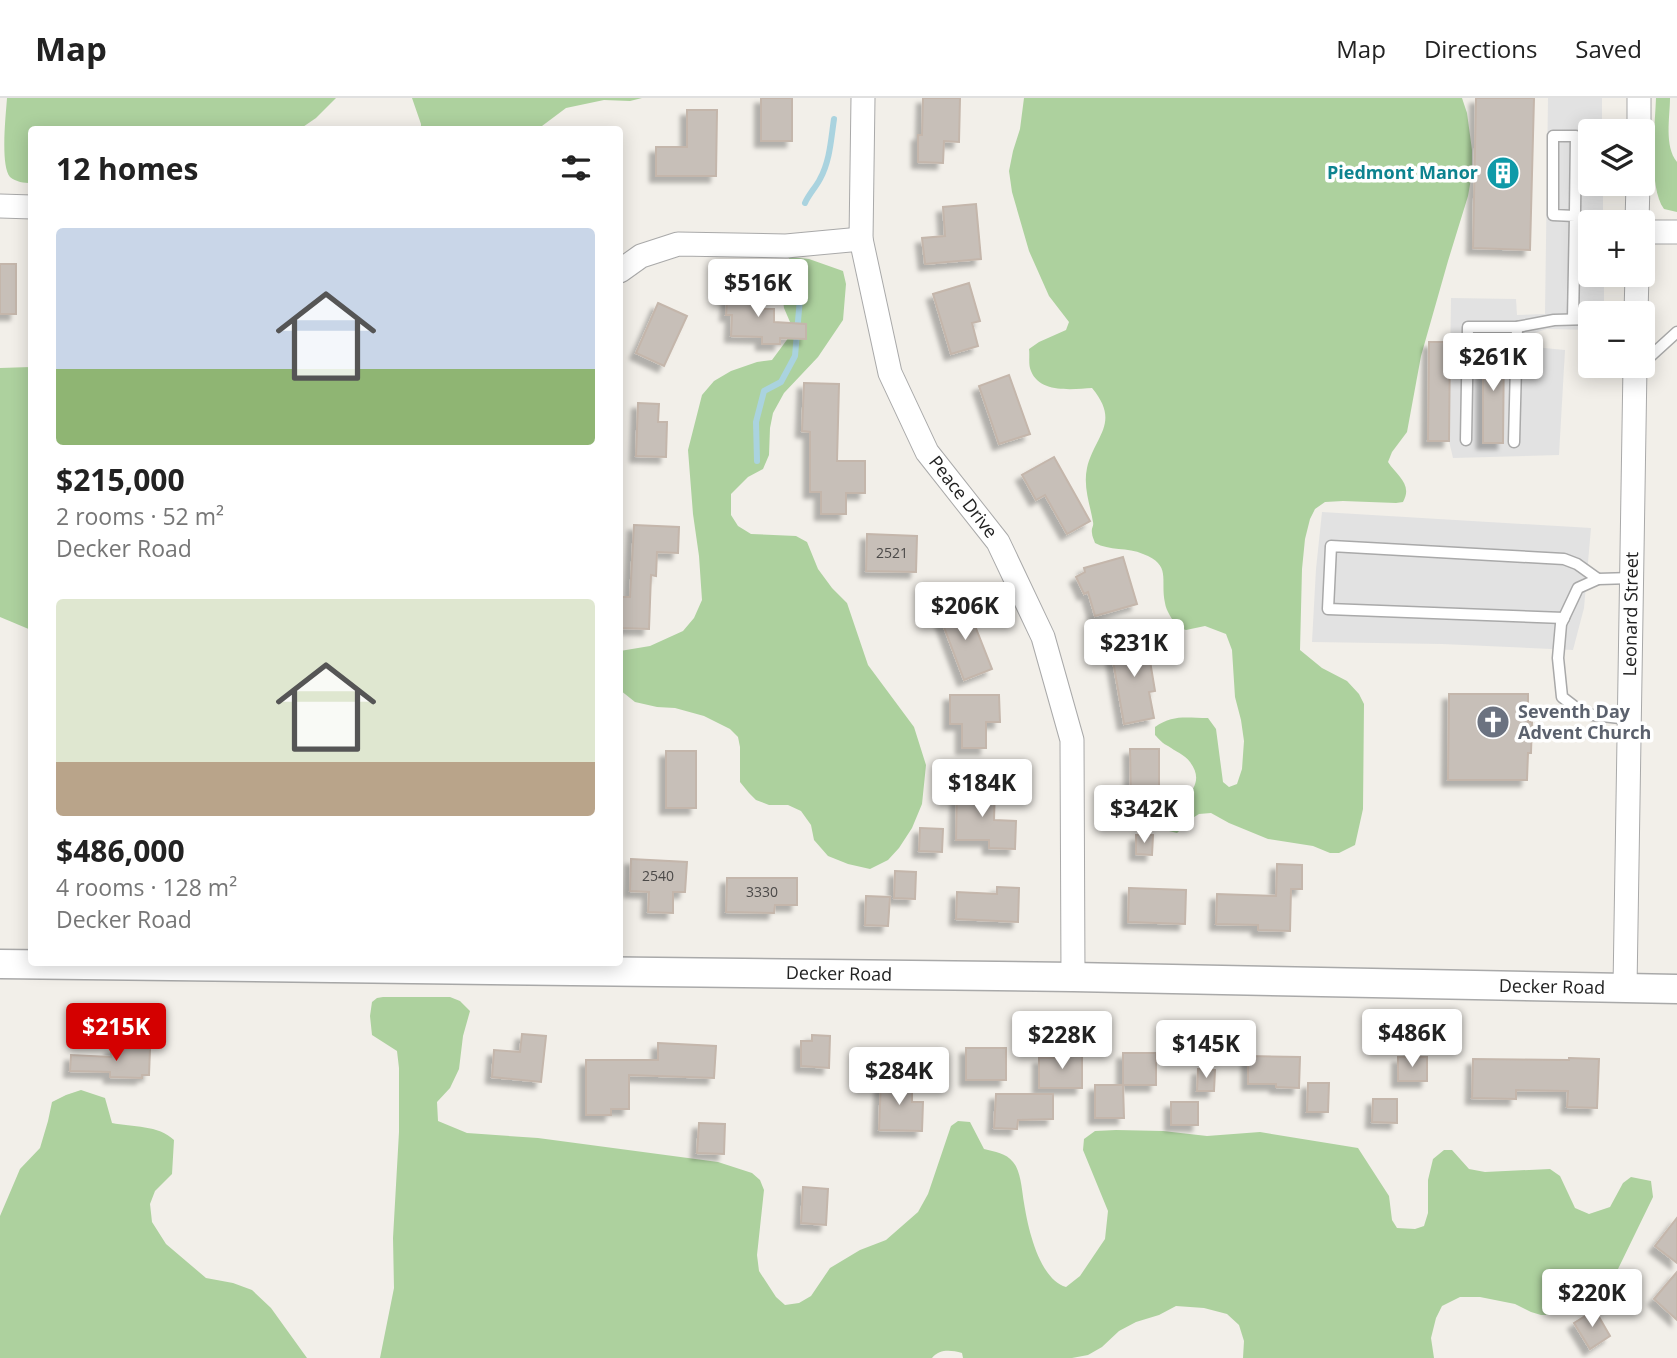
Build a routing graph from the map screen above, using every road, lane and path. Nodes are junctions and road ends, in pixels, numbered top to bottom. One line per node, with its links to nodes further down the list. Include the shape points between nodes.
1 (863, 98): 9 (street, Peace Drive)
2 (1639, 98): 3 (street)
3 (1639, 119)
4 (0, 206): 5 (street)
5 (28, 207)
6 (1575, 216): 6 (lane, via 1576,136 1553,135 1553,215); 11 (lane)
7 (1655, 232): 8 (street)
8 (1677, 232)
9 (861, 239): 10 (street, via 786,246 678,244 641,256); 27 (street, Peace Drive, via 890,373 927,452 998,542 1043,636 1072,740)
10 (623, 269)
11 (1573, 319): 12 (lane); 13 (lane)
12 (1578, 319)
13 (1517, 327): 17 (lane, via 1468,327); 18 (lane)
14 (1677, 332): 15 (lane)
15 (1655, 351)
16 (1638, 378): 19 (street, Leonard Street)
17 (1466, 440)
18 (1514, 442)
19 (1632, 578): 20 (lane); 22 (street, Leonard Street)
20 (1598, 579): 21 (lane, via 1578,588); 21 (lane, via 1564,559 1331,546 1328,609)
21 (1564, 618): 22 (lane, via 1558,658 1562,697 1584,714)
22 (1629, 719): 28 (street, Leonard Street)
23 (0, 964): 24 (street, Decker Road)
24 (28, 964)
25 (384, 966): 26 (street, Decker Road)
26 (576, 967): 27 (street, Decker Road)
27 (1073, 977): 28 (street, Decker Road)
28 (1625, 988): 29 (street, Decker Road)
29 (1677, 989)

